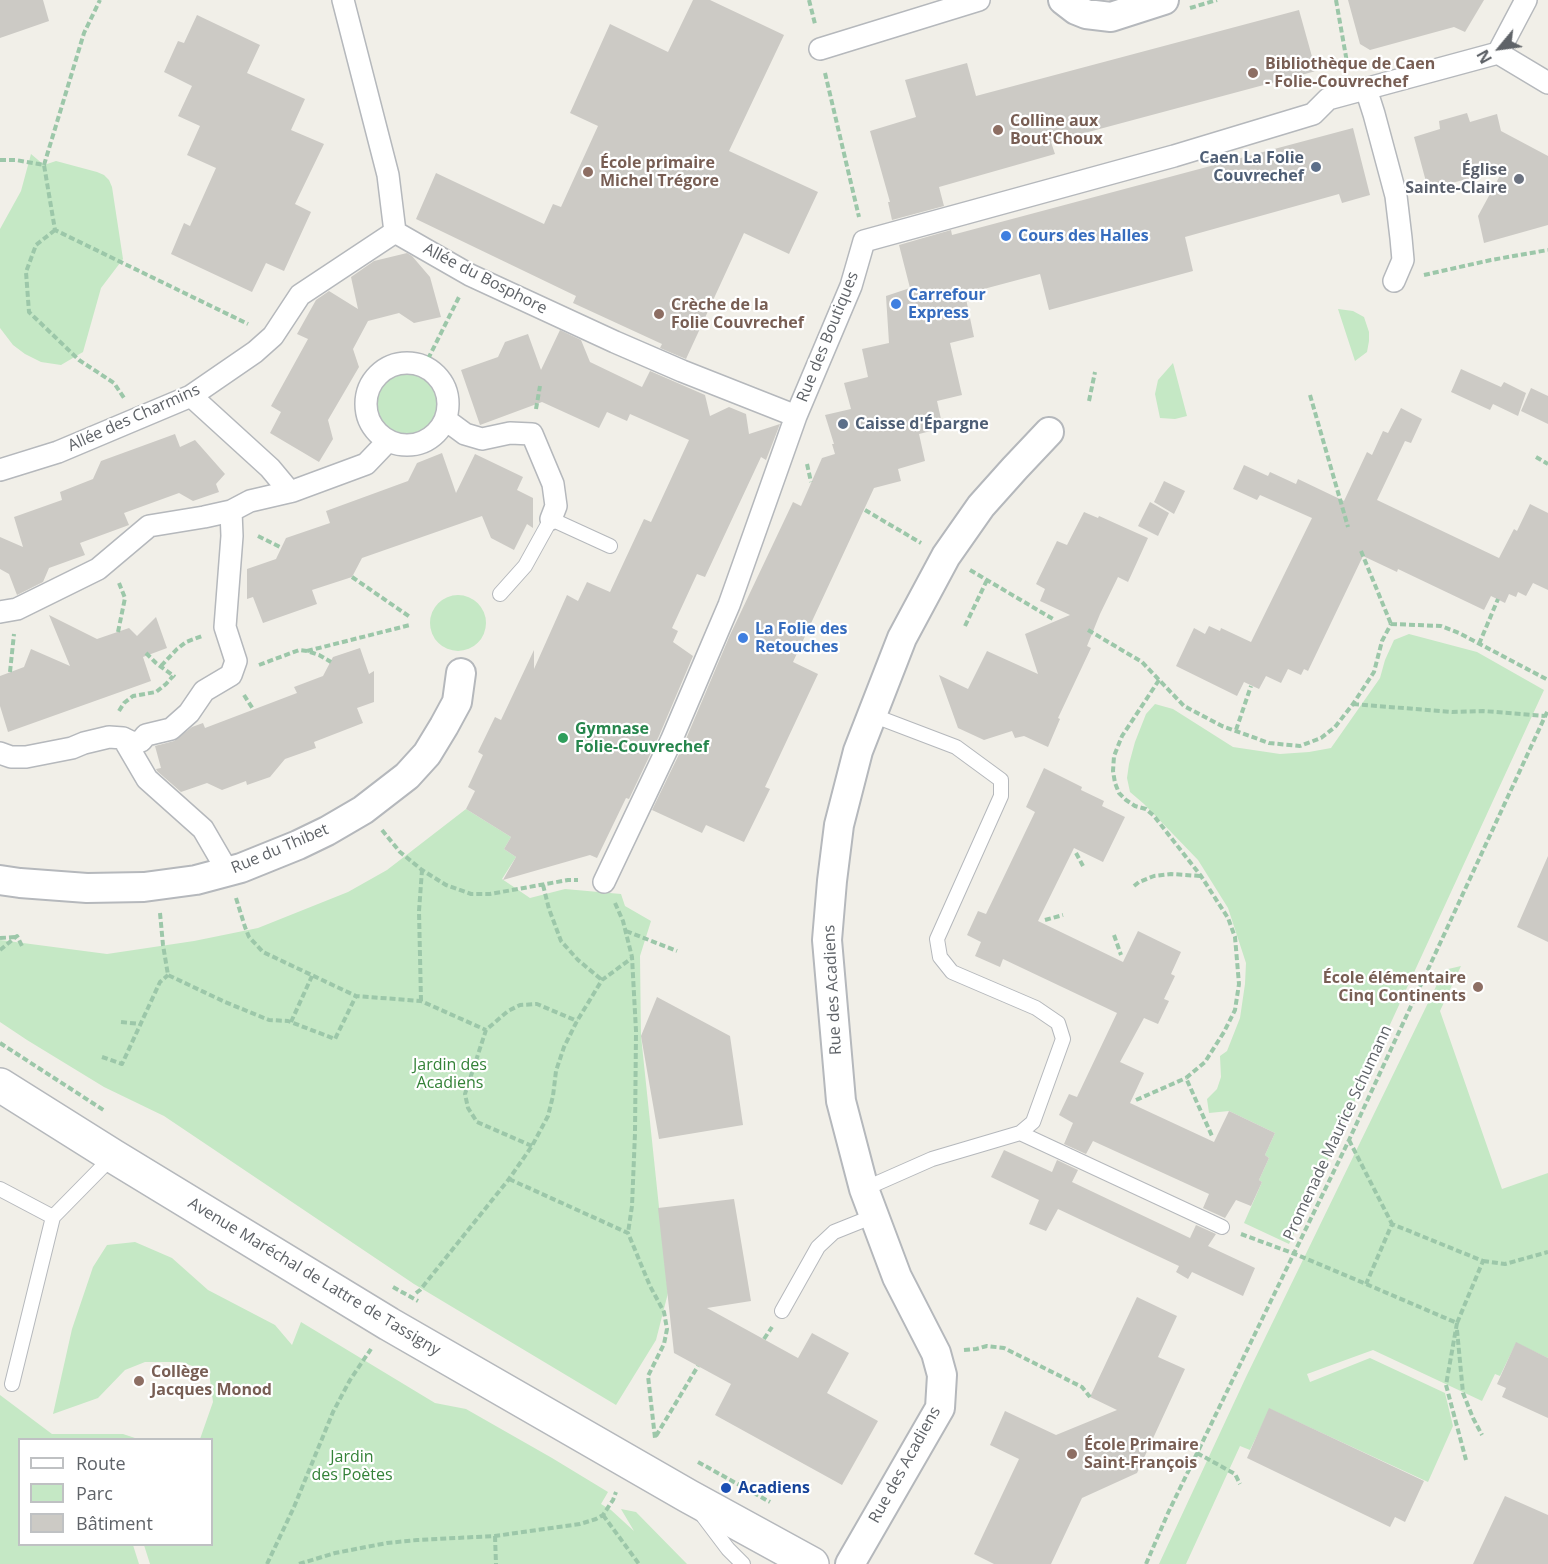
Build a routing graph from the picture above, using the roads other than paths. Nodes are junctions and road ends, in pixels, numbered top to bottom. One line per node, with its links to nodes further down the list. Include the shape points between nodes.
1 (343, 0): 10 (street, via 390,181)
2 (979, 0): 6 (street)
3 (1063, 0): 4 (street, via 1086,14 1111,18)
4 (1164, 0)
5 (1526, 0): 7 (street)
6 (820, 49)
7 (1498, 53): 8 (street); 9 (street)
8 (1548, 83)
9 (1366, 89): 11 (street, via 1395,196 1403,260); 13 (street, Rue des Boutiques, via 1328,99 1313,114 864,241 851,286)
10 (395, 232): 12 (street, Allée des Charmins, via 300,295 273,336); 13 (street, Allée du Bosphore, via 470,275 663,363)
11 (1394, 281)
12 (191, 396): 17 (street, Allée des Charmins, via 58,452); 18 (street, via 270,468)
13 (796, 416): 30 (street, Rue des Boutiques, via 729,605 672,741)
14 (446, 420): 16 (street, via 438,432 421,443 402,446); 16 (street, via 448,399 442,381 428,368 412,362 399,363 385,369 371,383 365,399 371,425); 20 (street, via 465,434 482,439 510,433 532,434 553,484 556,506)
15 (1049, 432): 25 (street, Rue des Acadiens, via 981,506 946,556 902,638)
16 (388, 441): 18 (street, via 366,464)
17 (0, 471)
18 (290, 492): 19 (street, via 250,501)
19 (231, 511): 23 (street, via 149,526 98,569); 26 (street, via 225,627 236,661 231,675 204,690 189,714 171,729 146,735 133,743)
20 (551, 519): 21 (lane); 22 (lane, via 525,566)
21 (610, 546)
22 (500, 594)
23 (8, 611)
24 (460, 673): 28 (street, Rue du Thibet, via 457,702 427,754 407,776 363,810 327,831)
25 (872, 715): 32 (lane, via 956,747 1001,780 1001,796 937,939 940,957 952,972 1036,1008 1058,1023 1063,1039 1033,1122); 35 (street, Rue des Acadiens, via 858,751 839,825 826,940 841,1101)
26 (123, 738): 27 (street, via 109,737 26,757); 28 (street, via 147,779 203,829)
27 (0, 753)
28 (228, 872): 29 (street, Rue du Thibet, via 144,887 87,888)
29 (10, 881)
30 (604, 882)
31 (0, 1085): 33 (street, Avenue Maréchal de Lattre de Tassigny)
32 (1020, 1132): 35 (lane, via 932,1159); 38 (lane)
33 (113, 1156): 37 (lane); 41 (street, Avenue Maréchal de Lattre de Tassigny, via 630,1473)
34 (0, 1189): 37 (lane)
35 (864, 1189): 36 (street, Rue des Acadiens)
36 (874, 1216): 39 (lane, via 834,1232 818,1248); 44 (street, Rue des Acadiens, via 897,1277 936,1353 942,1375 940,1408)
37 (53, 1217): 40 (lane)
38 (1222, 1227)
39 (782, 1311)
40 (12, 1384)
41 (688, 1496): 42 (lane); 43 (street, Avenue Maréchal de Lattre de Tassigny)
42 (742, 1564)
43 (812, 1564)
44 (850, 1564)

